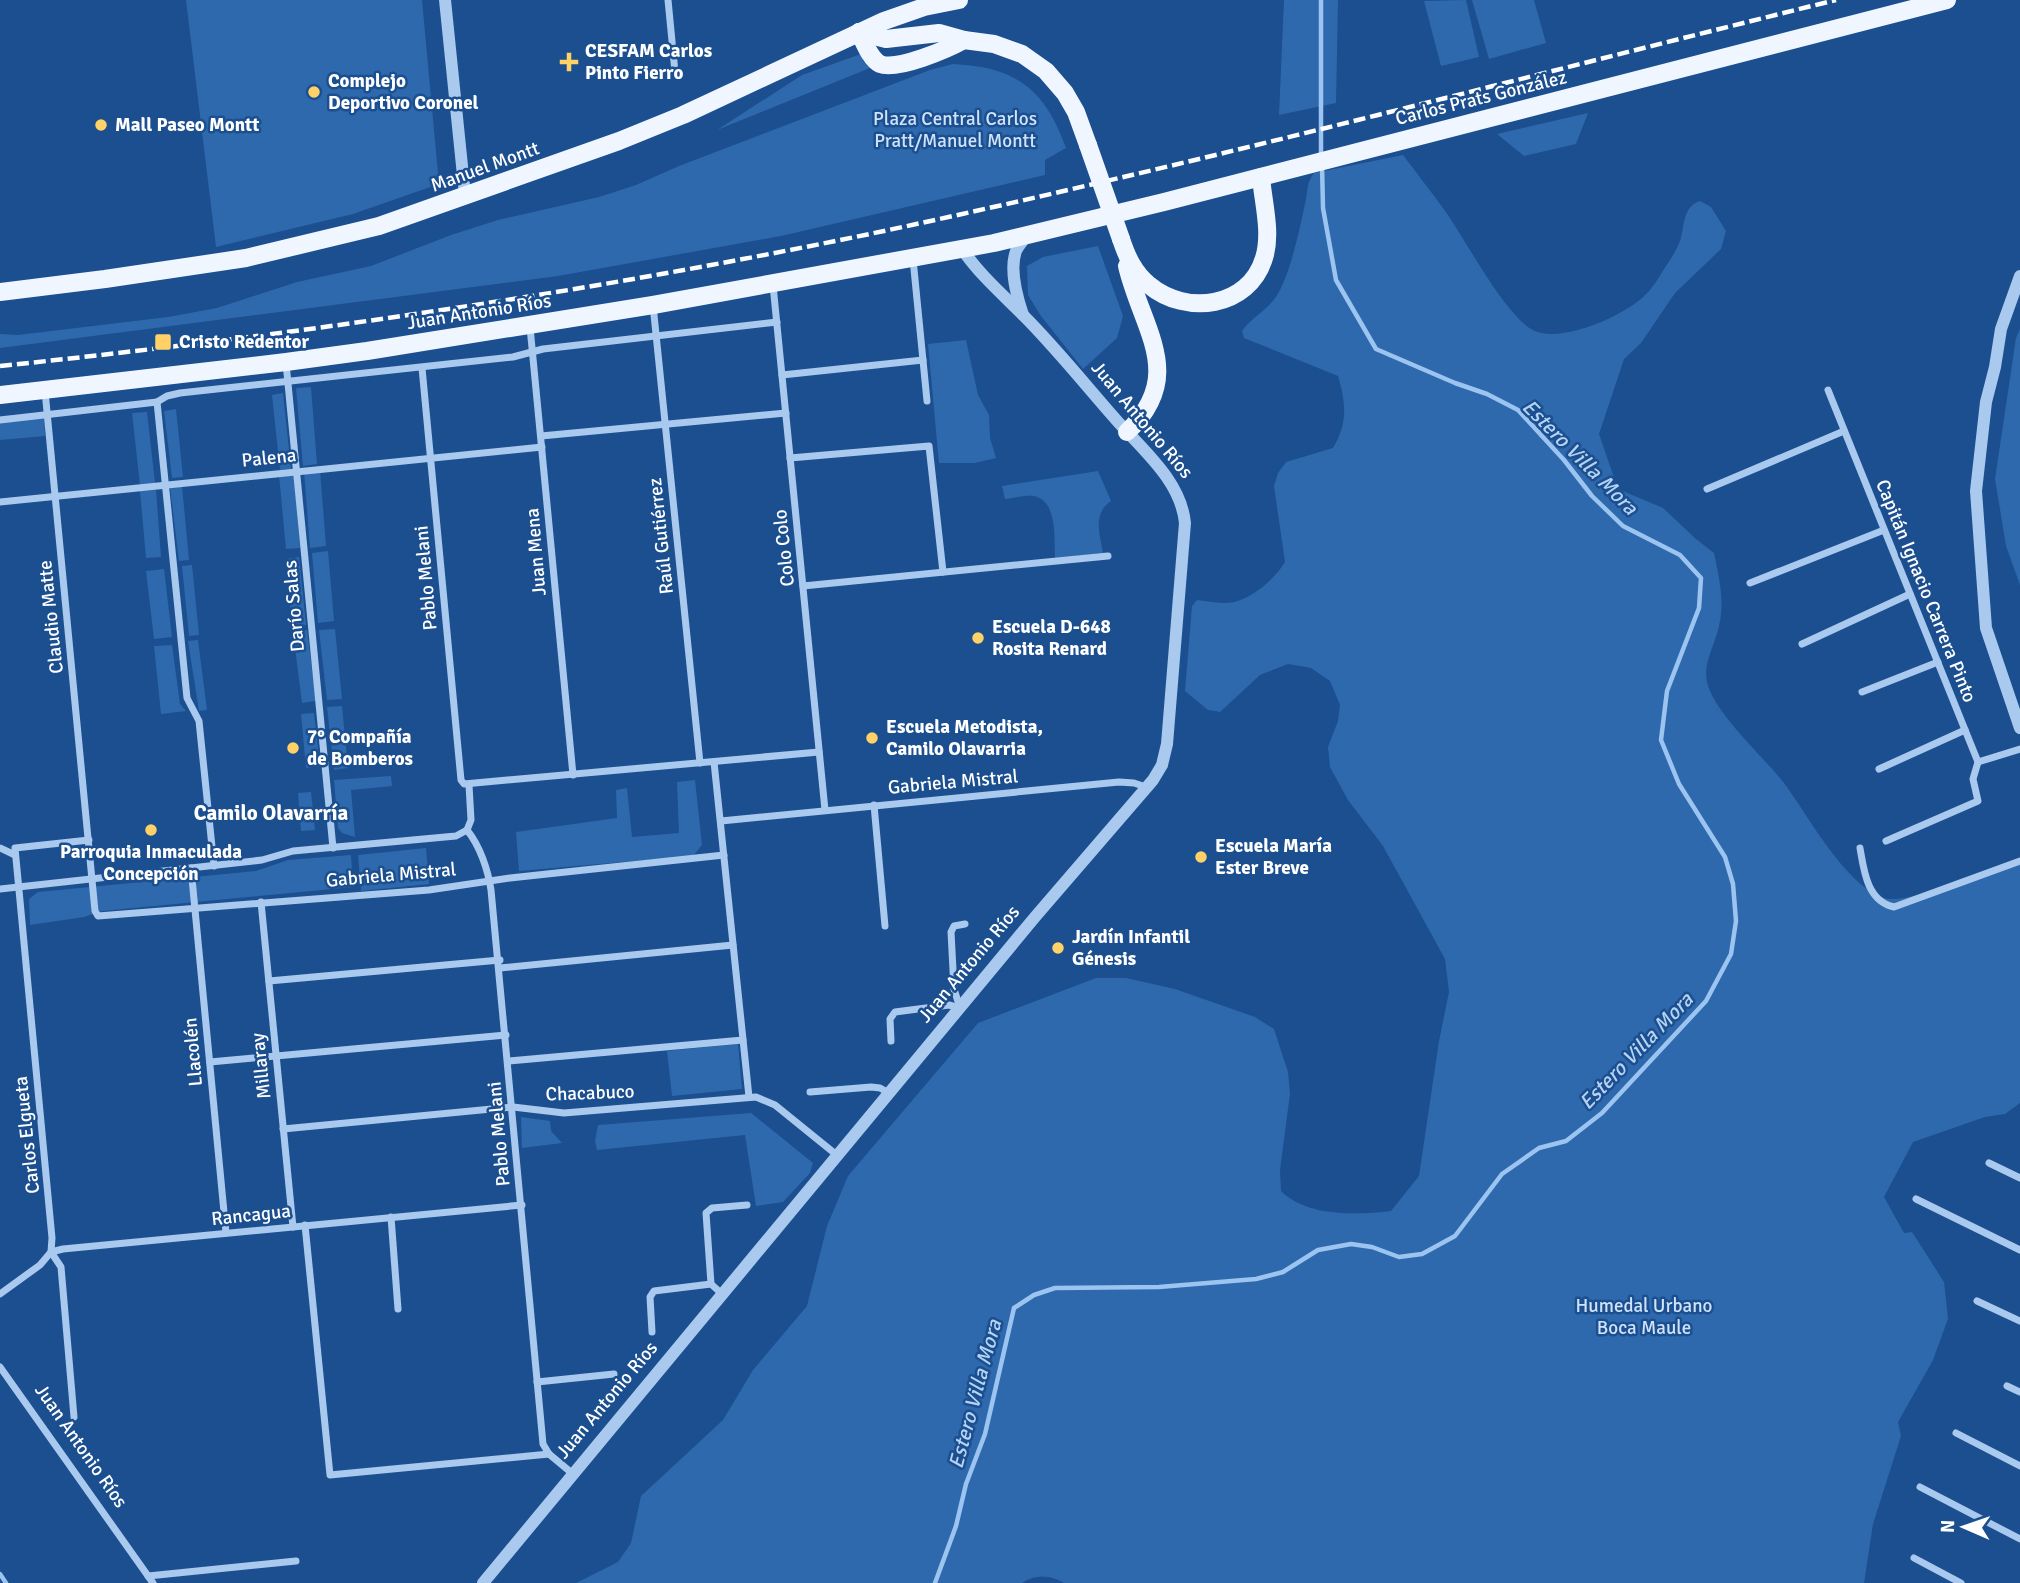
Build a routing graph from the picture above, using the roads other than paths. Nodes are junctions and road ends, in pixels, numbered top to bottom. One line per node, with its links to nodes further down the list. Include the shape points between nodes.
1 (444, 0): 9 (street)
2 (668, 0): 7 (street)
3 (959, 0): 5 (main road, Manuel Montt, via 910,11)
4 (1947, 0): 8 (main road, Carlos Prats González)
5 (859, 32): 6 (main road, via 886,38 939,33); 6 (main road, via 872,57 893,67); 9 (main road, Manuel Montt, via 653,128)
6 (964, 40): 11 (main road, bridge, via 1022,54 1046,71 1071,102)
7 (675, 72)
8 (1261, 177): 10 (main road, Carlos Prats González); 11 (main road, via 1265,257 1255,276 1231,297 1200,304 1168,297 1142,279)
9 (465, 195): 16 (main road, Manuel Montt, via 379,226 271,253)
10 (1026, 236): 12 (main road, Juan Antonio Ríos); 18 (street, Juan Antonio Ríos, via 1016,252 1015,271)
11 (1123, 246): 38 (main road, via 1159,373 1153,400)
12 (962, 249): 13 (main road, Juan Antonio Ríos); 18 (street, Juan Antonio Ríos)
13 (913, 258): 15 (main road, Juan Antonio Ríos); 23 (street)
14 (2020, 276): 57 (street, via 2001,329 1986,402 1976,491 1986,628)
15 (773, 284): 17 (main road, Juan Antonio Ríos); 19 (street, Colo Colo)
16 (0, 292)
17 (653, 305): 20 (main road, Juan Antonio Ríos); 21 (street, Raúl Gutiérrez)
18 (1023, 315): 38 (street, Juan Antonio Ríos)
19 (777, 322): 21 (street); 26 (street, Colo Colo)
20 (530, 326): 22 (street, Juan Mena); 24 (main road, Juan Antonio Ríos)
21 (656, 335): 22 (street); 36 (street, Raúl Gutiérrez)
22 (533, 352): 25 (street); 39 (street, Juan Mena)
23 (923, 360): 26 (street); 31 (street)
24 (286, 362): 27 (street, Darío Salas); 28 (main road, Juan Antonio Ríos)
25 (422, 368): 27 (street); 41 (street, Pablo Melani)
26 (782, 375): 33 (street, Colo Colo)
27 (289, 382): 32 (street, via 180,393); 43 (street, Darío Salas)
28 (45, 390): 30 (main road, Juan Antonio Ríos); 34 (street, Claudio Matte)
29 (1828, 390): 37 (street, Capitán Ignacio Carrera Pinto)
30 (0, 395)
31 (927, 401)
32 (157, 402): 34 (street); 44 (street)
33 (786, 413): 36 (street); 42 (street, Colo Colo)
34 (47, 415): 35 (street); 46 (street, Claudio Matte)
35 (0, 420)
36 (666, 424): 39 (street); 63 (street, Raúl Gutiérrez)
37 (1844, 431): 45 (street); 48 (street, Capitán Ignacio Carrera Pinto)
38 (1127, 432): 67 (street, Juan Antonio Ríos, via 1172,485 1182,502 1185,523 1167,744 1162,765)
39 (541, 436): 40 (street, Juan Mena)
40 (542, 447): 41 (street, Palena); 65 (street, Juan Mena)
41 (431, 458): 43 (street, Palena); 66 (street, Pablo Melani, via 461,780)
42 (790, 458): 50 (street, via 929,446); 52 (street, Colo Colo)
43 (297, 471): 44 (street, Palena); 75 (street, Darío Salas)
44 (164, 484): 46 (street, Palena); 80 (street, via 187,698 200,726)
45 (1707, 489)
46 (55, 496): 47 (street, Palena); 72 (street, Claudio Matte)
47 (0, 502)
48 (1884, 530): 51 (street); 53 (street, Capitán Ignacio Carrera Pinto)
49 (1108, 556): 50 (street)
50 (943, 572): 52 (street)
51 (1750, 583)
52 (803, 586): 60 (street, Colo Colo)
53 (1910, 594): 54 (street); 55 (street, Capitán Ignacio Carrera Pinto)
54 (1802, 644)
55 (1938, 662): 56 (street); 58 (street, Capitán Ignacio Carrera Pinto)
56 (1863, 692)
57 (2020, 728)
58 (1965, 730): 62 (street, Capitán Ignacio Carrera Pinto); 64 (street)
59 (2020, 749): 62 (street)
60 (819, 752): 61 (street); 69 (street, Colo Colo)
61 (714, 762): 63 (street); 70 (street)
62 (1978, 762): 73 (street, via 1973,779 1978,802)
63 (700, 763): 65 (street)
64 (1879, 769)
65 (573, 775): 66 (street)
66 (466, 784): 71 (street, Pablo Melani, via 471,820)
67 (1146, 787): 68 (street, Gabriela Mistral, via 1119,782); 93 (street, Juan Antonio Ríos)
68 (874, 805): 69 (street, Gabriela Mistral); 89 (street)
69 (825, 810): 70 (street, Gabriela Mistral)
70 (720, 821): 78 (street)
71 (467, 830): 75 (street, Gabriela Mistral, via 456,836); 83 (street, Pablo Melani)
72 (89, 840): 77 (street); 82 (street, Claudio Matte)
73 (1886, 841)
74 (0, 848): 77 (street)
75 (334, 848): 80 (street, Gabriela Mistral)
76 (1860, 848): 79 (street, via 1870,888 1894,908)
77 (15, 851): 84 (street, Carlos Elgueta)
78 (724, 855): 83 (street, Gabriela Mistral); 90 (street)
79 (2020, 861)
80 (214, 866): 81 (street, Gabriela Mistral)
81 (191, 868): 82 (street, Gabriela Mistral); 87 (street, Llacolén)
82 (93, 879): 84 (street, Gabriela Mistral); 87 (street, Gabriela Mistral, via 95,911 100,917)
83 (490, 882): 86 (street, Gabriela Mistral, via 360,897); 91 (street, Pablo Melani)
84 (18, 887): 85 (street, Gabriela Mistral); 116 (street, Carlos Elgueta)
85 (0, 889)
86 (261, 902): 87 (street, Gabriela Mistral); 92 (street, Millaray)
87 (195, 908): 99 (street, Llacolén)
88 (965, 924): 93 (street, via 954,926 951,932 954,989)
89 (885, 926)
90 (733, 945): 91 (street); 95 (street)
91 (500, 964): 92 (street); 94 (street, Pablo Melani)
92 (269, 981): 97 (street, Millaray)
93 (960, 1008): 96 (street, via 895,1012 890,1018); 101 (street, Juan Antonio Ríos)
94 (506, 1035): 97 (street); 98 (street, Pablo Melani)
95 (743, 1040): 98 (street); 102 (street)
96 (891, 1041)
97 (276, 1056): 99 (street); 104 (street, Millaray)
98 (509, 1061): 103 (street, Pablo Melani)
99 (210, 1062): 114 (street, Llacolén)
100 (810, 1092): 101 (street, via 871,1087)
101 (889, 1093): 105 (street, Juan Antonio Ríos)
102 (749, 1097): 103 (street, Chacabuco, via 564,1114); 105 (street, Chacabuco, via 768,1100)
103 (513, 1107): 104 (street, Chacabuco); 109 (street, Pablo Melani)
104 (283, 1129): 113 (street, Millaray)
105 (838, 1156): 119 (street, Juan Antonio Ríos)
106 (1989, 1163): 107 (street)
107 (2020, 1178)
108 (1916, 1199): 115 (street)
109 (522, 1205): 111 (street, Rancagua); 126 (street, Pablo Melani)
110 (747, 1205): 117 (street, via 707,1210)
111 (391, 1217): 112 (street, Rancagua); 121 (street)
112 (306, 1226): 113 (street, Rancagua); 131 (street, via 330,1475)
113 (293, 1227): 114 (street, Rancagua)
114 (226, 1233): 116 (street, Rancagua)
115 (2020, 1250)
116 (51, 1252): 118 (street); 129 (street, Carlos Elgueta, via 61,1267)
117 (711, 1284): 119 (street); 123 (street, via 654,1291 650,1297)
118 (0, 1294)
119 (722, 1294): 133 (street, Juan Antonio Ríos)
120 (1977, 1301): 122 (street)
121 (398, 1309)
122 (2020, 1321)
123 (652, 1332)
124 (0, 1367): 138 (street, Juan Antonio Ríos)
125 (614, 1374): 126 (street)
126 (537, 1382): 131 (street, Pablo Melani, via 543,1444)
127 (2007, 1386): 128 (street)
128 (2020, 1392)
129 (74, 1417)
130 (1956, 1433): 132 (street)
131 (549, 1454): 133 (street)
132 (2020, 1466)
133 (573, 1474): 139 (street, Juan Antonio Ríos)
134 (1920, 1488): 135 (street)
135 (2020, 1539)
136 (1914, 1558): 140 (street)
137 (296, 1561): 138 (street)
138 (150, 1580)
139 (482, 1583)
140 (1961, 1583)

